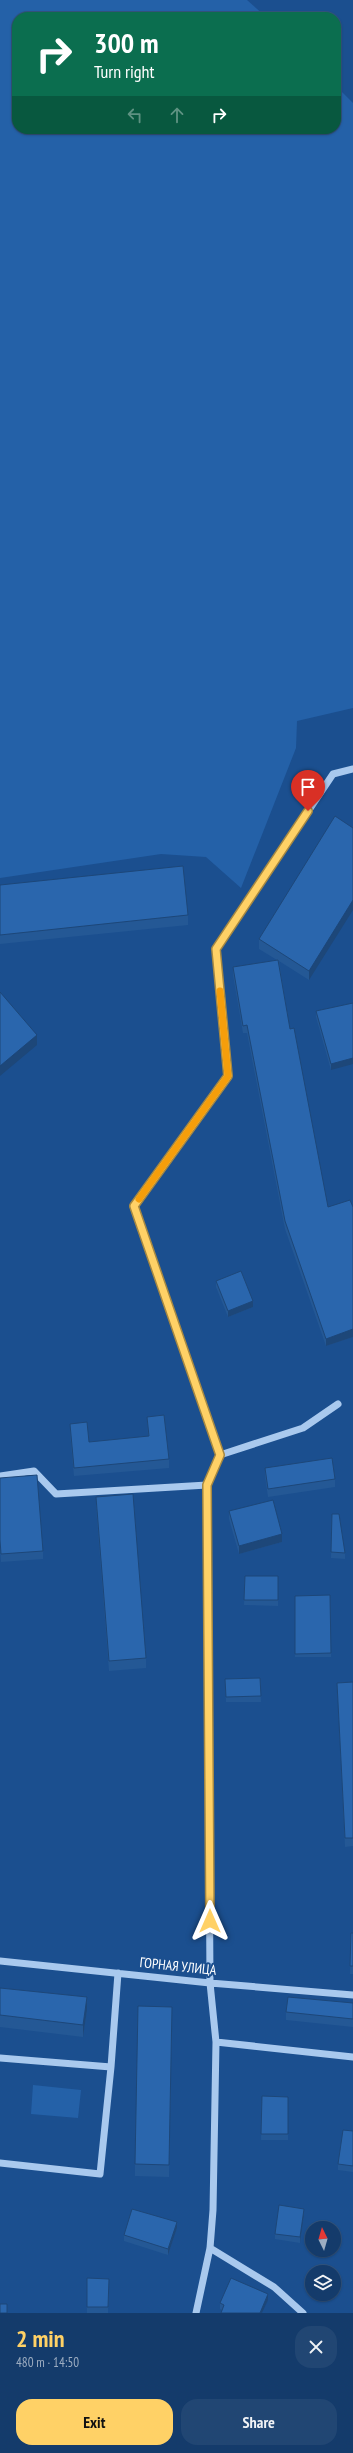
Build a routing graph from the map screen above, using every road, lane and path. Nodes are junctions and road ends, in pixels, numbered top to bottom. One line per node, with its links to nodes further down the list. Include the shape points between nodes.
1 (353, 769): 3 (street, via 333,774 216,949 228,1076 134,1206)
2 (338, 1404): 3 (street, via 303,1428)
3 (220, 1455): 5 (street)
4 (0, 1476): 5 (street, via 34,1471 56,1494)
5 (207, 1485): 8 (street)
6 (0, 1961): 7 (street, ГОРНАЯ УЛИЦА)
7 (118, 1973): 8 (street, ГОРНАЯ УЛИЦА); 13 (street)
8 (210, 1983): 9 (street, ГОРНАЯ УЛИЦА); 10 (street)
9 (353, 1995)
10 (216, 2042): 11 (street); 15 (street)
11 (353, 2057)
12 (0, 2058): 13 (street)
13 (111, 2067): 14 (street, via 100,2174)
14 (0, 2163)
15 (210, 2248): 16 (street); 17 (street, via 274,2287)
16 (196, 2313)
17 (303, 2313)

